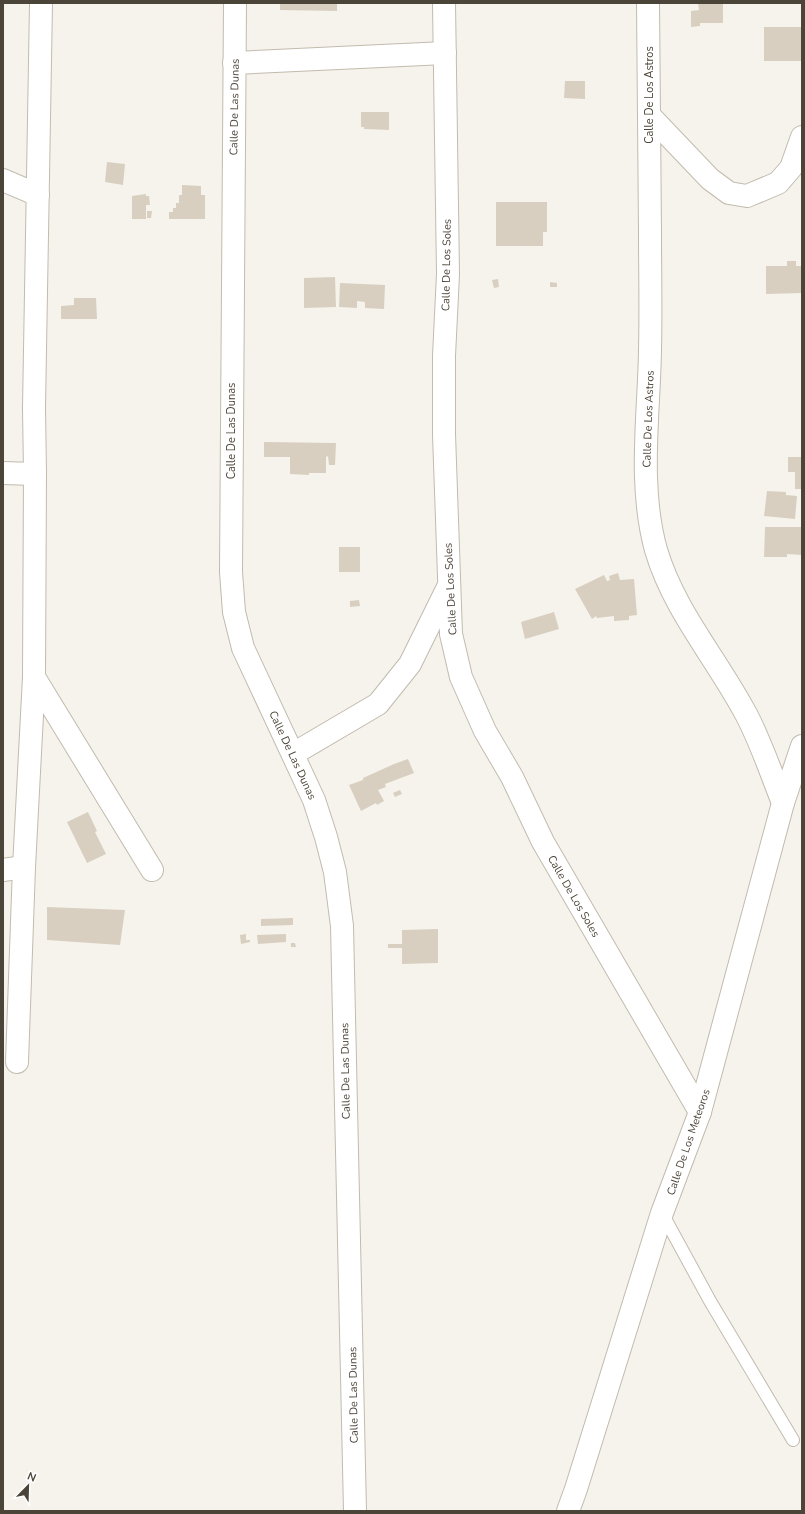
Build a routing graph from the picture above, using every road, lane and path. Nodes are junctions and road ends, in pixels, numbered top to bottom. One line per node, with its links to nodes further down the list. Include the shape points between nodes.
1 (41, 3): 10 (street)
2 (235, 3): 6 (street, Calle De Las Dunas)
3 (444, 3): 5 (street, Calle De Los Soles)
4 (648, 3): 7 (street, Calle De Los Astros)
5 (445, 54): 6 (street); 13 (street, Calle De Los Soles, via 448,274 444,426)
6 (234, 63): 16 (street, Calle De Las Dunas, via 231,572 234,612 243,648)
7 (649, 115): 8 (street, via 710,178 729,193 747,196 778,183 791,168); 17 (street, Calle De Los Astros, via 650,349 647,478 649,511 656,550 691,626 746,713)
8 (802, 137)
9 (3, 180): 10 (street)
10 (38, 195): 12 (street)
11 (3, 473): 12 (street)
12 (35, 474): 14 (street)
13 (449, 584): 16 (street, via 410,664 378,704); 21 (street, Calle De Los Soles, via 451,634 461,677 485,731 512,777 543,842)
14 (34, 677): 18 (street); 19 (street)
15 (802, 746): 17 (street, Calle De Los Meteoros)
16 (293, 754): 24 (street, Calle De Las Dunas, via 314,800 326,837 335,872 342,926)
17 (783, 803): 21 (street, Calle De Los Meteoros)
18 (13, 869): 20 (street)
19 (152, 870)
20 (17, 1062)
21 (700, 1112): 22 (street, Calle De Los Meteoros)
22 (662, 1213): 23 (lane, via 710,1302); 25 (street, Calle De Los Meteoros)
23 (793, 1440)
24 (355, 1511)
25 (568, 1511)

